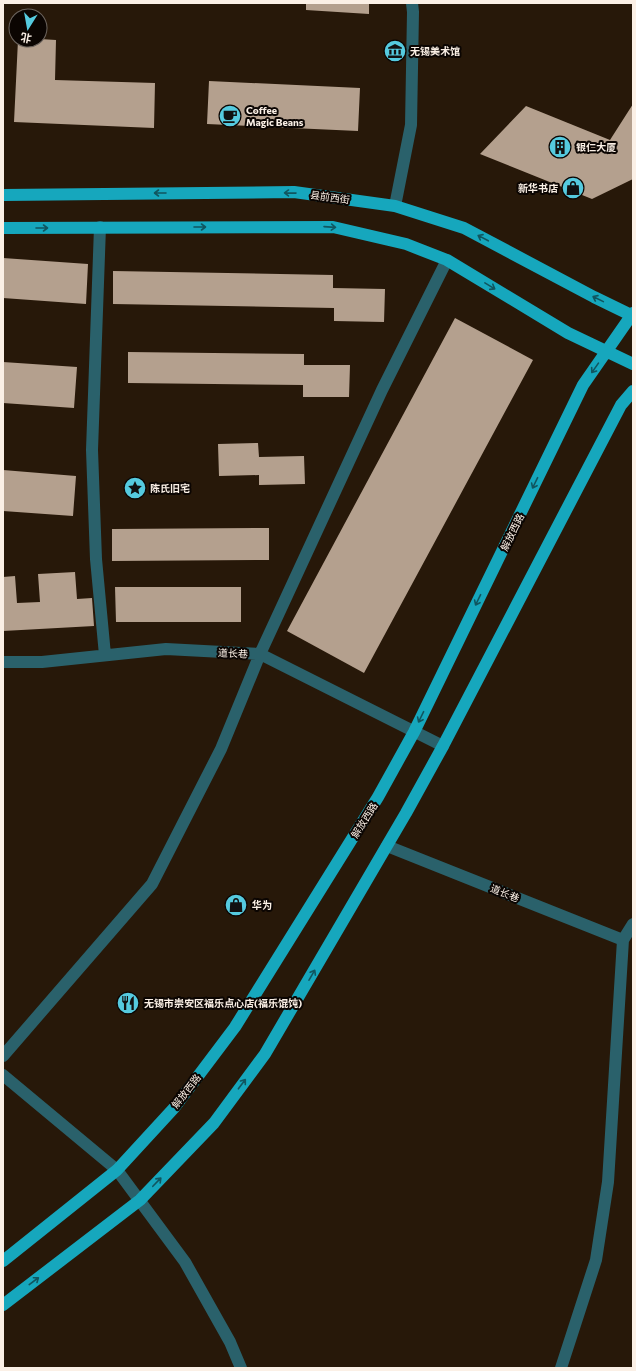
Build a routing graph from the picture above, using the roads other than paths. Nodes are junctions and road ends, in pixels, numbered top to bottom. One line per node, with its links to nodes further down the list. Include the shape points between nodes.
1 (412, 3): 3 (street, via 411,124)
2 (3, 195): 3 (main road, 县前西街, one-way to 2, via 294,192)
3 (395, 206): 7 (main road, 县前西街, one-way to 3, via 594,297 464,228)
4 (100, 227): 5 (main road, one-way to 4); 6 (main road, one-way to 6, via 333,227 406,244); 12 (street, via 92,450 96,559)
5 (3, 228)
6 (447, 260): 8 (main road, one-way to 8, via 568,333); 11 (street, via 382,390)
7 (633, 314): 8 (main road, 解放西路)
8 (607, 352): 9 (main road); 14 (main road, 解放西路, one-way to 14, via 583,386)
9 (633, 364)
10 (633, 391): 15 (main road, via 621,405)
11 (260, 654): 12 (street, 道长巷, via 166,649); 14 (street, 道长巷); 19 (street, via 221,749 152,884)
12 (105, 655): 13 (street, 道长巷, via 42,662)
13 (3, 662)
14 (414, 732): 15 (street, 道长巷); 21 (main road, 解放西路, via 378,797 235,1027 174,1108)
15 (443, 746): 16 (main road)
16 (387, 846): 18 (street, 道长巷); 22 (main road, one-way to 16, via 214,1123 265,1054)
17 (633, 924): 18 (street)
18 (623, 940): 26 (street, via 608,1182 596,1260)
19 (3, 1056)
20 (3, 1075): 21 (street)
21 (117, 1170): 22 (street); 23 (main road, 解放西路)
22 (140, 1200): 24 (main road, one-way to 22); 25 (street, via 185,1262 230,1342)
23 (3, 1261)
24 (3, 1305)
25 (241, 1368)
26 (561, 1368)

